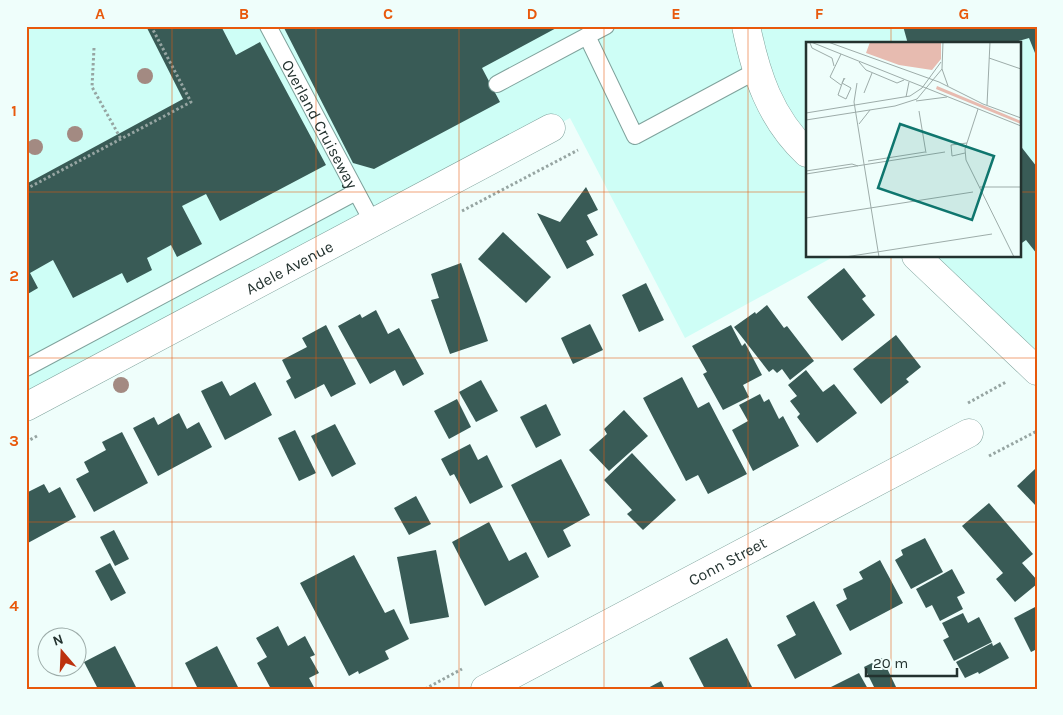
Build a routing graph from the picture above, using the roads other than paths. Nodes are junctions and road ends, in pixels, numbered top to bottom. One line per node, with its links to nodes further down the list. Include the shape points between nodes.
1 (268, 26): 9 (lane, Overland Cruiseway)
2 (606, 26): 4 (lane)
3 (746, 26): 5 (street)
4 (587, 36): 5 (lane, via 635,136); 6 (lane)
5 (756, 71): 8 (street, via 776,113)
6 (496, 84)
7 (551, 128): 10 (street, Adele Avenue)
8 (806, 152)
9 (356, 192): 10 (lane, Overland Cruiseway); 13 (lane)
10 (373, 223): 14 (street, Adele Avenue)
11 (918, 258): 12 (street)
12 (1031, 359)
13 (26, 368)
14 (26, 407)
15 (969, 433): 16 (street, Conn Street)
16 (484, 689)

